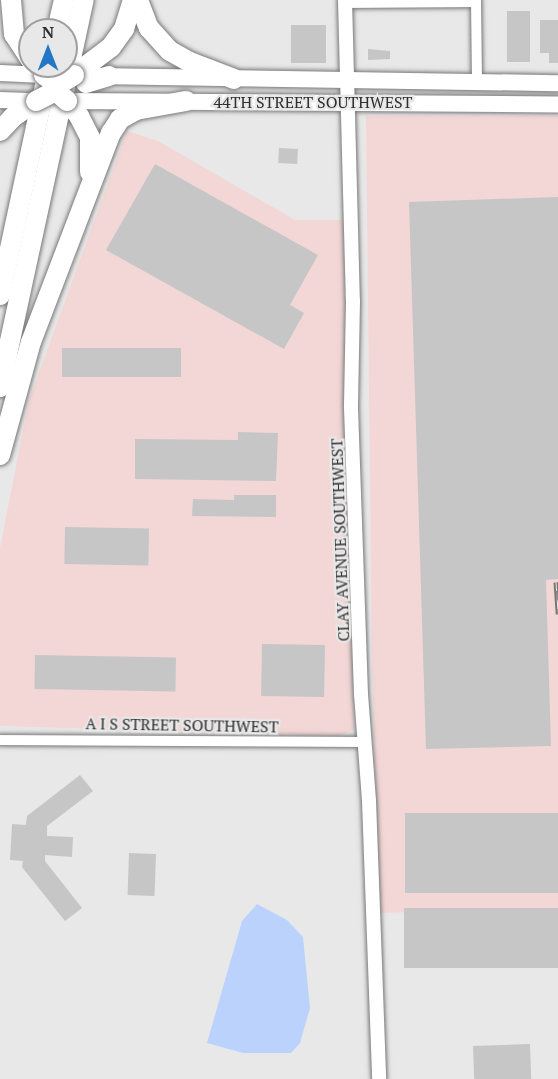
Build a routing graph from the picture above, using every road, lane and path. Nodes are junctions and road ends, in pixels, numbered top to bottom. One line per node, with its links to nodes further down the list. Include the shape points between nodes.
1 (6, 0): 9 (highway)
2 (11, 0): 14 (highway, via 14,34)
3 (64, 0): 10 (highway)
4 (84, 0): 26 (highway)
5 (133, 0): 14 (highway, via 117,40)
6 (138, 0): 13 (highway, via 149,28 170,51)
7 (345, 1): 8 (street); 15 (street, CLAY AVENUE SOUTHWEST)
8 (476, 1): 16 (street)
9 (0, 17)
10 (60, 18)
11 (0, 73): 14 (main road, 44TH STREET SOUTHWEST)
12 (109, 76): 13 (main road, 44TH STREET SOUTHWEST); 14 (highway)
13 (234, 79): 15 (main road, 44TH STREET SOUTHWEST)
14 (62, 82): 19 (main road, 44TH STREET SOUTHWEST); 21 (highway); 24 (highway, via 90,138 92,156); 25 (highway)
15 (348, 82): 16 (main road, 44TH STREET SOUTHWEST); 20 (street, CLAY AVENUE SOUTHWEST)
16 (477, 82): 17 (main road, 44TH STREET SOUTHWEST)
17 (558, 83)
18 (0, 100): 21 (main road)
19 (186, 101): 20 (main road, 44TH STREET SOUTHWEST); 24 (highway, via 145,107 120,119)
20 (349, 102): 22 (main road, 44TH STREET SOUTHWEST); 29 (street, CLAY AVENUE SOUTHWEST, via 351,397)
21 (27, 104): 23 (highway)
22 (558, 104)
23 (0, 131)
24 (80, 210): 27 (highway, via 31,342)
25 (0, 295)
26 (0, 387)
27 (0, 454)
28 (0, 740): 29 (street, A I S STREET SOUTHWEST)
29 (363, 742): 30 (street, CLAY AVENUE SOUTHWEST)
30 (379, 1079)

